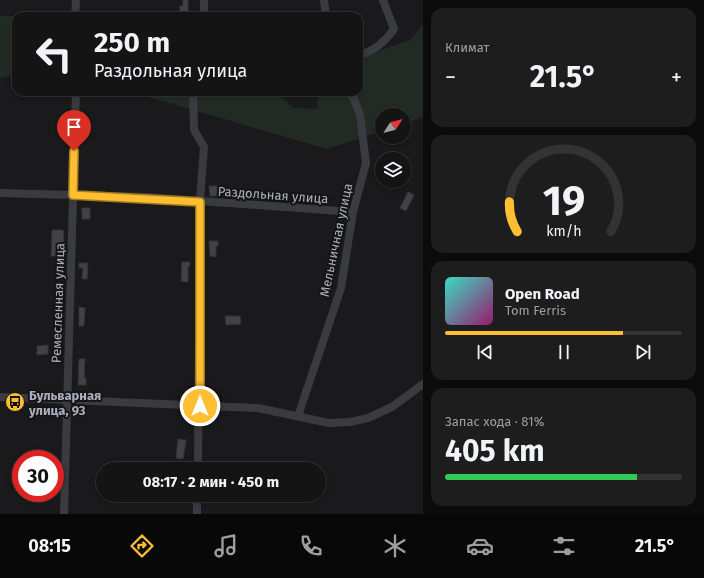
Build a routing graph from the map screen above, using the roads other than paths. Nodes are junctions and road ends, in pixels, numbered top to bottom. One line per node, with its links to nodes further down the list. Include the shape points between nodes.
1 (76, 0): 5 (street)
2 (204, 0): 6 (street)
3 (324, 0): 7 (street)
4 (383, 0): 8 (street, via 394,29 387,39)
5 (75, 12)
6 (204, 12)
7 (326, 12)
8 (363, 54)
9 (76, 96): 13 (street, Ремесленная улица)
10 (193, 96): 14 (street, via 194,130 204,147)
11 (351, 96): 15 (street, Мельничная улица, via 360,114 366,163)
12 (0, 193): 13 (street, Раздольная улица)
13 (73, 195): 14 (street, Раздольная улица); 18 (street, Ремесленная улица)
14 (200, 202): 15 (street, Раздольная улица); 19 (street)
15 (353, 212): 20 (street, Мельничная улица, via 341,288)
16 (423, 384): 20 (street, via 392,407 368,418 329,423)
17 (0, 397): 18 (street)
18 (68, 399): 19 (street); 23 (street, Ремесленная улица)
19 (200, 406): 20 (street, via 258,408); 21 (street)
20 (298, 416)
21 (198, 462)
22 (197, 502): 24 (street)
23 (64, 514)
24 (197, 514)

